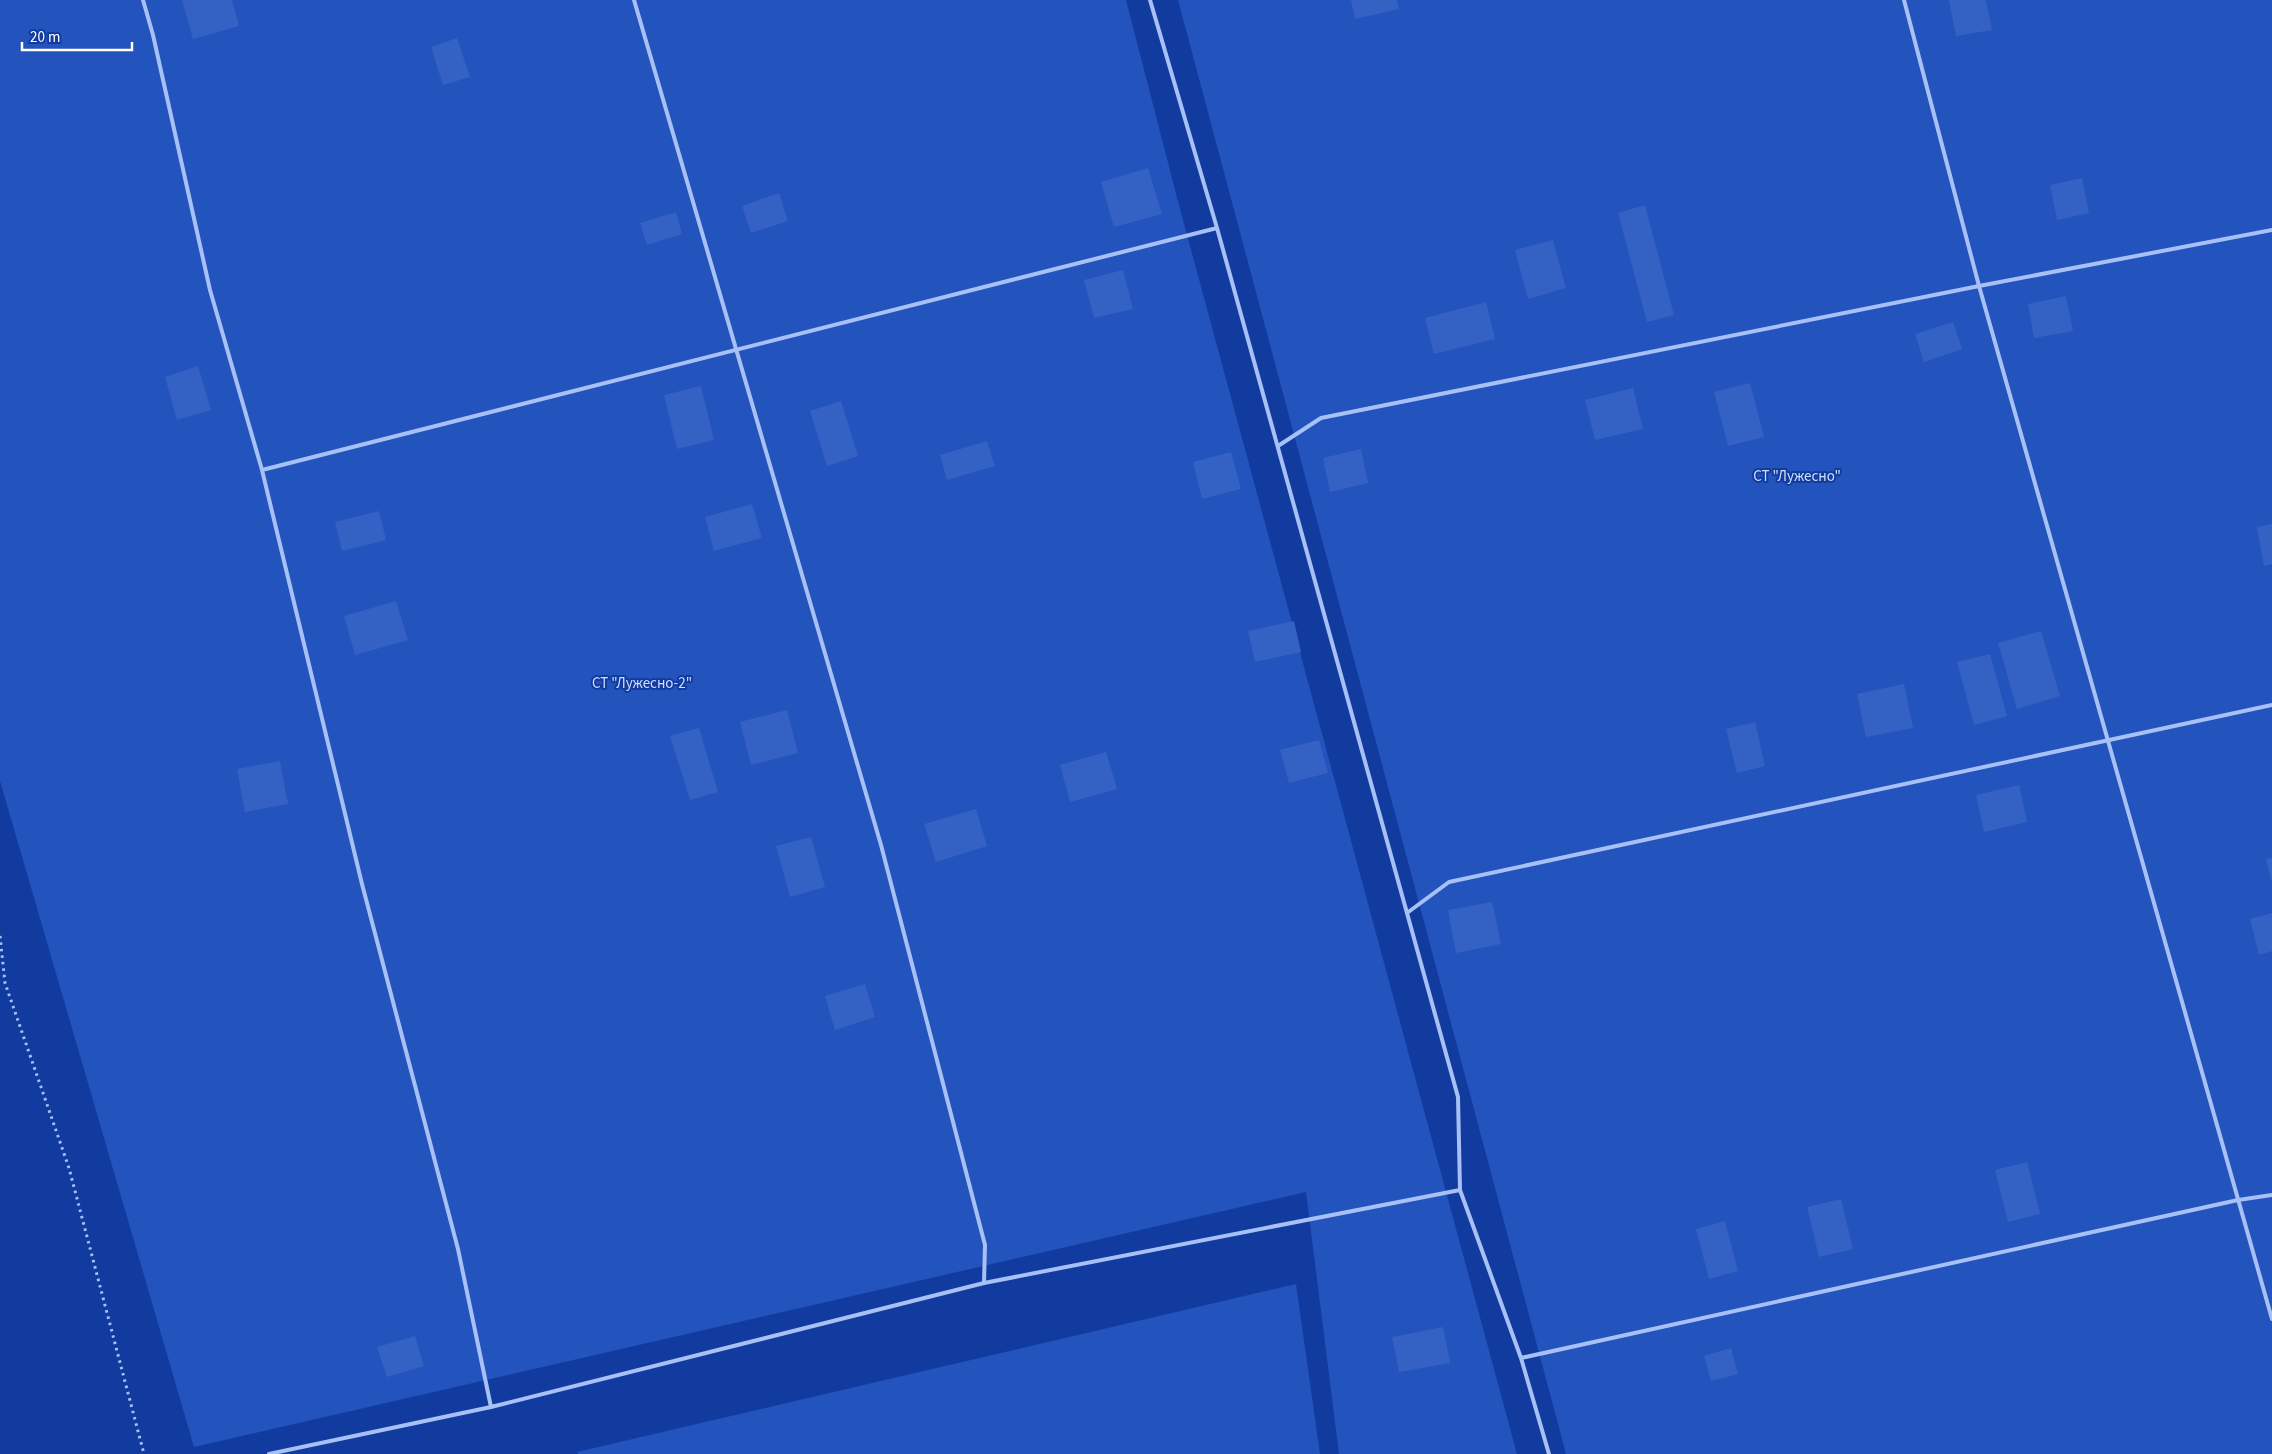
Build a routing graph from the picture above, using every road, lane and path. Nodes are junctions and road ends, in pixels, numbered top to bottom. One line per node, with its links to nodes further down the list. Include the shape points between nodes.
1 (143, 0): 10 (lane, via 210,290)
2 (634, 0): 8 (lane)
3 (1150, 0): 5 (lane)
4 (1904, 0): 7 (lane)
5 (1217, 228): 8 (lane); 9 (lane)
6 (2272, 230): 7 (lane)
7 (1979, 286): 9 (lane, via 1321,418); 12 (lane)
8 (734, 349): 10 (lane); 18 (lane, via 881,845 985,1244)
9 (1278, 446): 13 (lane)
10 (262, 470): 21 (lane, via 362,884 458,1249)
11 (2272, 705): 12 (lane)
12 (2107, 739): 13 (lane, via 1449,882); 17 (lane)
13 (1407, 913): 15 (lane, via 1458,1097)
14 (0, 936): 22 (path, via 5,983 69,1168)
15 (1460, 1190): 18 (lane); 20 (lane)
16 (2272, 1195): 17 (lane)
17 (2238, 1200): 19 (lane); 20 (lane)
18 (984, 1283): 21 (lane)
19 (2272, 1319)
20 (1521, 1358): 24 (lane)
21 (491, 1406): 23 (lane)
22 (144, 1454)
23 (268, 1454)
24 (1549, 1454)

